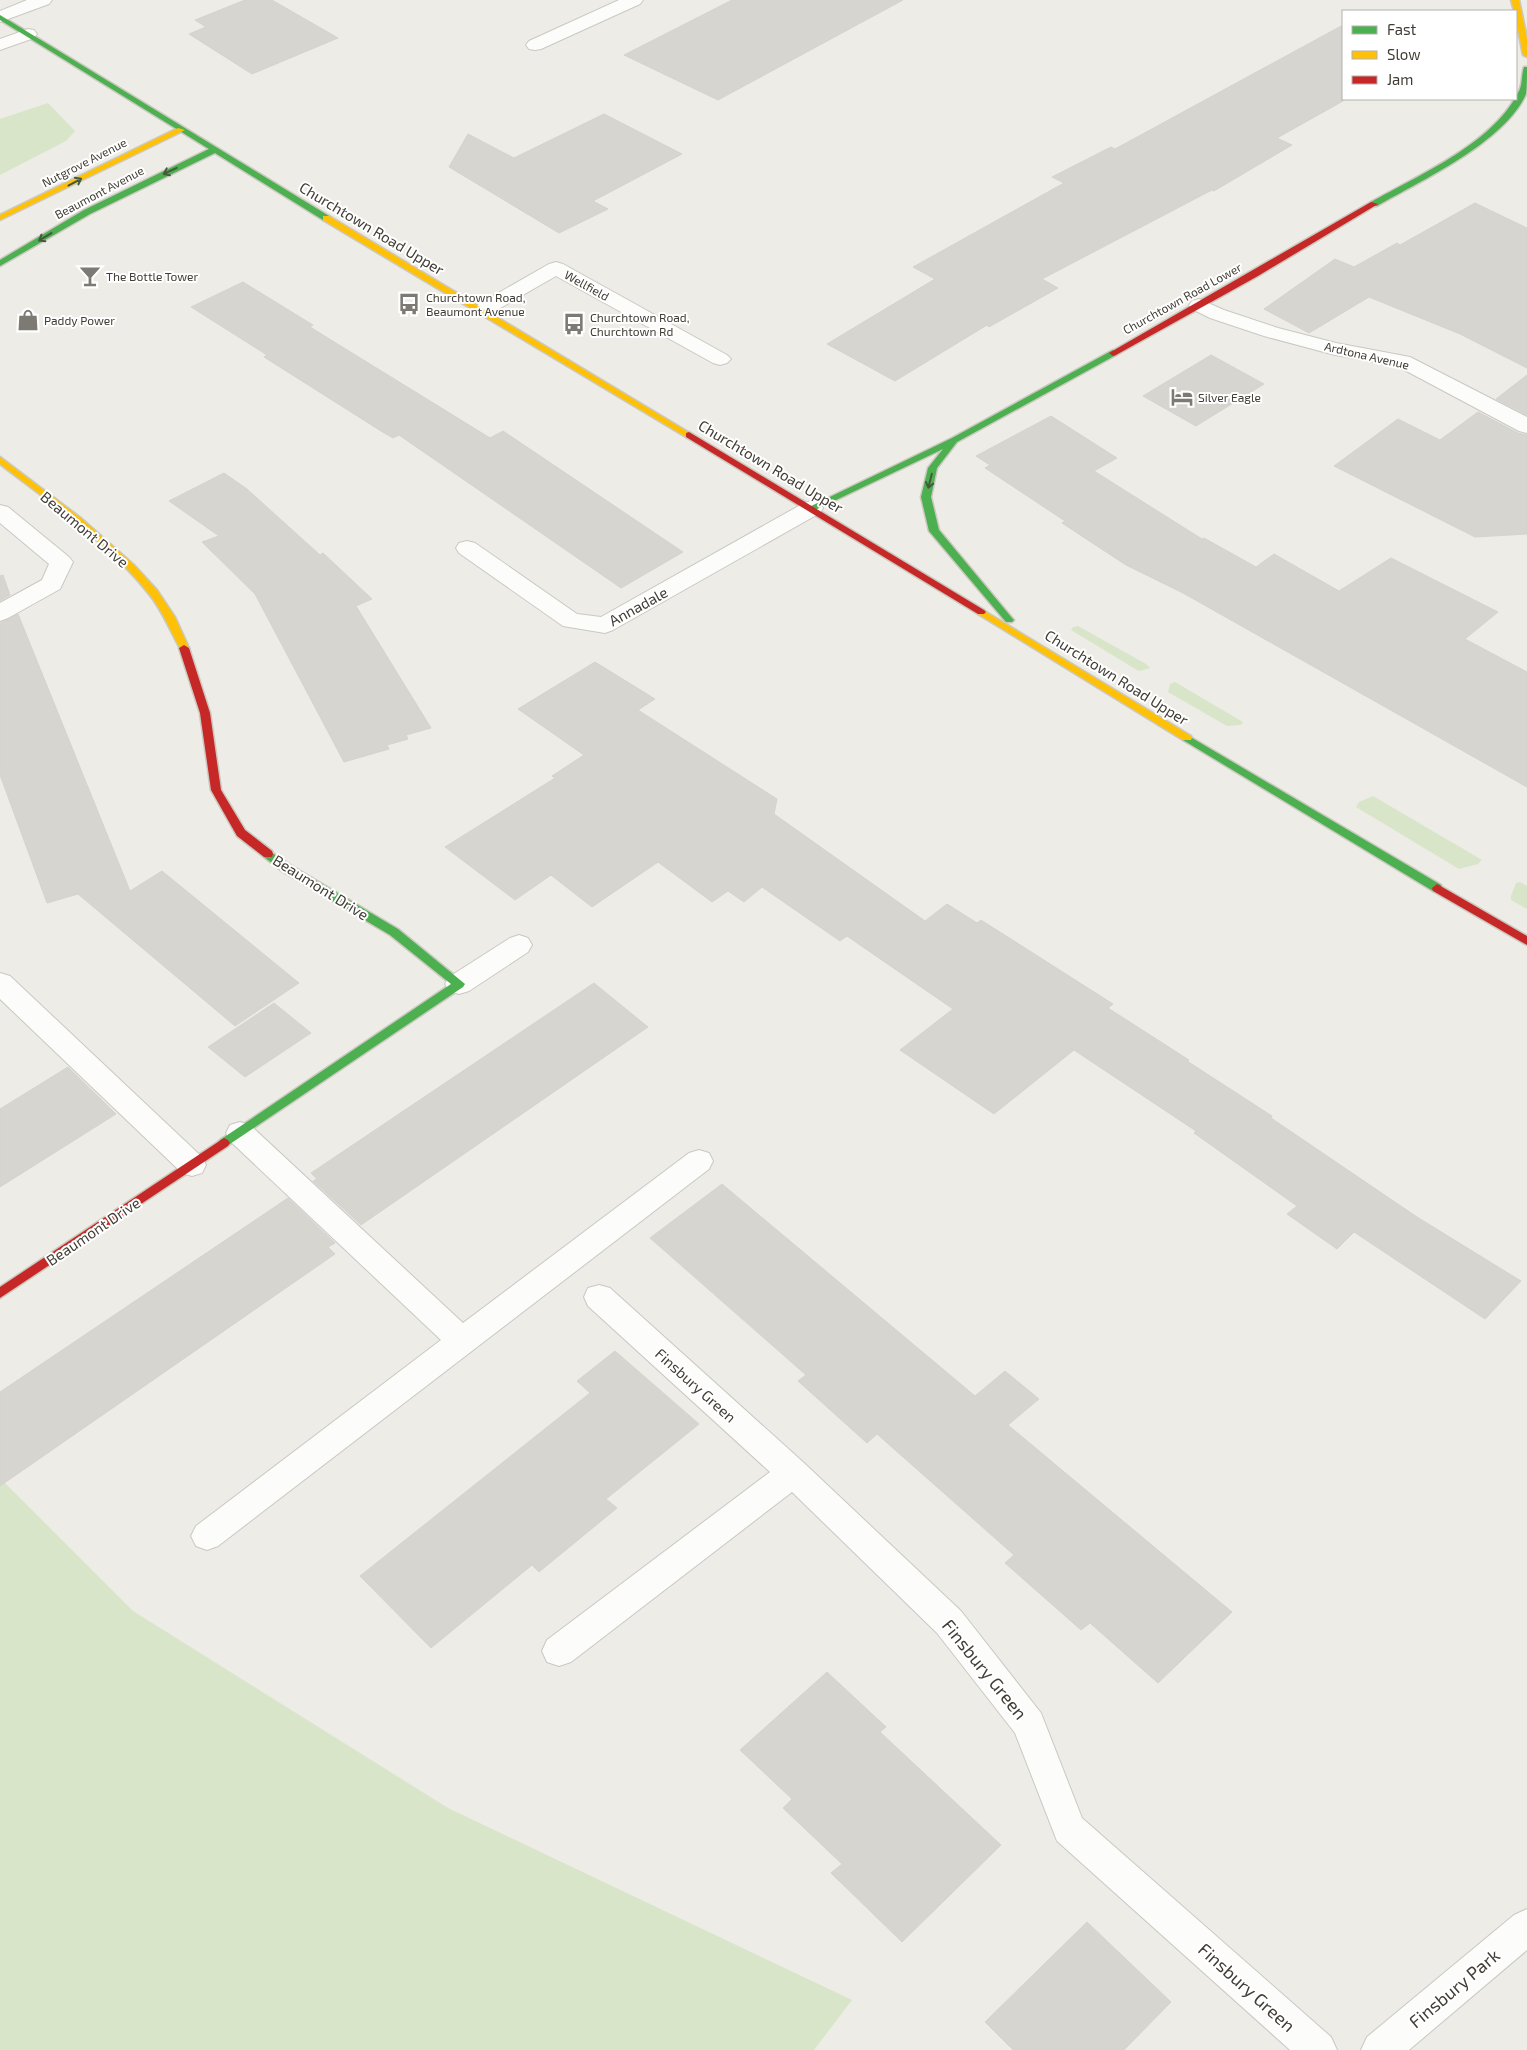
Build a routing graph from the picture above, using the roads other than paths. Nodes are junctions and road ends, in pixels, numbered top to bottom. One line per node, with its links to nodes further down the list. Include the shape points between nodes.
1 (43, 0): 4 (street)
2 (634, 0): 7 (street)
3 (1516, 0): 8 (main road)
4 (0, 17): 5 (main road, Churchtown Road Upper)
5 (28, 34): 6 (street); 10 (main road, Churchtown Road Upper)
6 (0, 45)
7 (535, 45)
8 (1527, 55)
9 (1527, 69): 16 (main road, Churchtown Road Lower, via 1523,92 1506,118 1473,146)
10 (181, 130): 11 (main road, Churchtown Road Upper); 12 (main road, Nutgrove Avenue, one-way to 10)
11 (214, 150): 13 (main road, Beaumont Avenue, one-way to 13); 17 (main road, Churchtown Road Upper)
12 (50, 196): 13 (main road, via 83,206); 14 (main road, Nutgrove Avenue)
13 (87, 212): 15 (main road, Beaumont Avenue, one-way to 15)
14 (0, 218)
15 (0, 264)
16 (1199, 305): 19 (street, Ardtona Avenue, via 1271,332 1403,361); 20 (main road, Churchtown Road Lower)
17 (481, 311): 18 (street, Wellfield, via 556,268); 22 (main road, Churchtown Road Upper)
18 (720, 359)
19 (1527, 426)
20 (955, 440): 22 (main road, Churchtown Road Lower); 26 (main road, one-way to 26, via 933,468 926,497 934,531)
21 (0, 460): 30 (main road, Beaumont Drive, via 124,558 156,596 179,634 205,713 216,790 241,833 286,868 394,932)
22 (812, 508): 24 (street, Annadale, via 605,626 571,621); 26 (main road, Churchtown Road Upper)
23 (0, 512): 25 (street, via 61,562 52,584)
24 (466, 548)
25 (0, 613)
26 (1022, 636): 27 (main road, Churchtown Road Upper)
27 (1527, 941)
28 (518, 945): 30 (street, Beaumont Drive)
29 (0, 983): 33 (street)
30 (459, 984): 31 (main road, Beaumont Drive)
31 (240, 1132): 33 (main road, Beaumont Drive); 36 (street)
32 (699, 1161): 36 (street)
33 (192, 1165): 34 (main road, Beaumont Drive)
34 (0, 1293)
35 (599, 1297): 37 (street, Finsbury Green)
36 (462, 1342): 38 (street)
37 (792, 1473): 39 (street); 41 (street, Finsbury Green, via 949,1622 1029,1724 1069,1829)
38 (207, 1536)
39 (559, 1651)
40 (1527, 1927): 42 (street, Finsbury Park)
41 (1318, 2050)
42 (1380, 2050)

